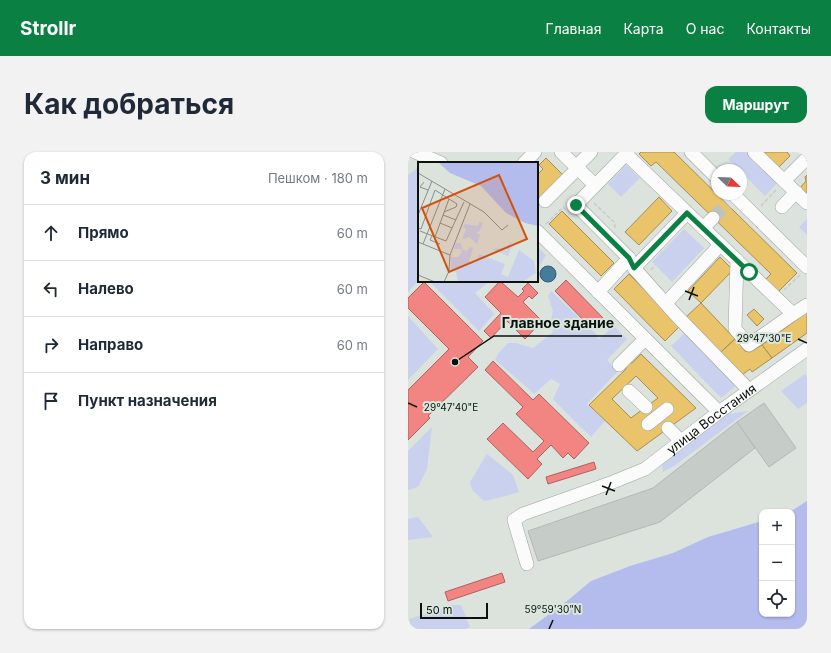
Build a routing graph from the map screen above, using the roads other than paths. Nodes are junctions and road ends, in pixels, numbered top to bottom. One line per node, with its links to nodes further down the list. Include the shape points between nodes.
1 (415, 152): 9 (street)
2 (535, 152): 10 (street)
3 (561, 152): 11 (street)
4 (591, 152): 11 (street)
5 (754, 152): 13 (street)
6 (627, 153): 14 (street); 20 (street)
7 (698, 154): 12 (street)
8 (807, 158): 13 (street)
9 (439, 162)
10 (525, 162)
11 (577, 167): 14 (street); 17 (street)
12 (711, 170)
13 (784, 181): 15 (street)
14 (595, 185): 26 (street, via 576,205)
15 (796, 192): 18 (street); 19 (street)
16 (735, 200): 27 (street, via 753,214)
17 (545, 201)
18 (807, 202)
19 (782, 207)
20 (687, 213): 22 (street); 26 (street)
21 (714, 218): 22 (street)
22 (703, 228): 24 (street)
23 (538, 232): 28 (street)
24 (720, 244): 25 (street); 29 (street)
25 (737, 260): 31 (street); 31 (street, via 735,329 748,345)
26 (632, 263): 28 (street); 29 (street)
27 (804, 270)
28 (598, 292): 32 (street)
29 (666, 303): 35 (street)
30 (807, 305): 31 (street)
31 (793, 314)
32 (645, 339): 34 (street); 37 (street)
33 (807, 349): 37 (street, улица Восстания)
34 (619, 365)
35 (745, 386)
36 (629, 391): 38 (street)
37 (719, 412): 38 (street, улица Восстания)
38 (681, 441): 39 (street, улица Восстания, via 645,469 523,514 514,520)
39 (527, 564)

